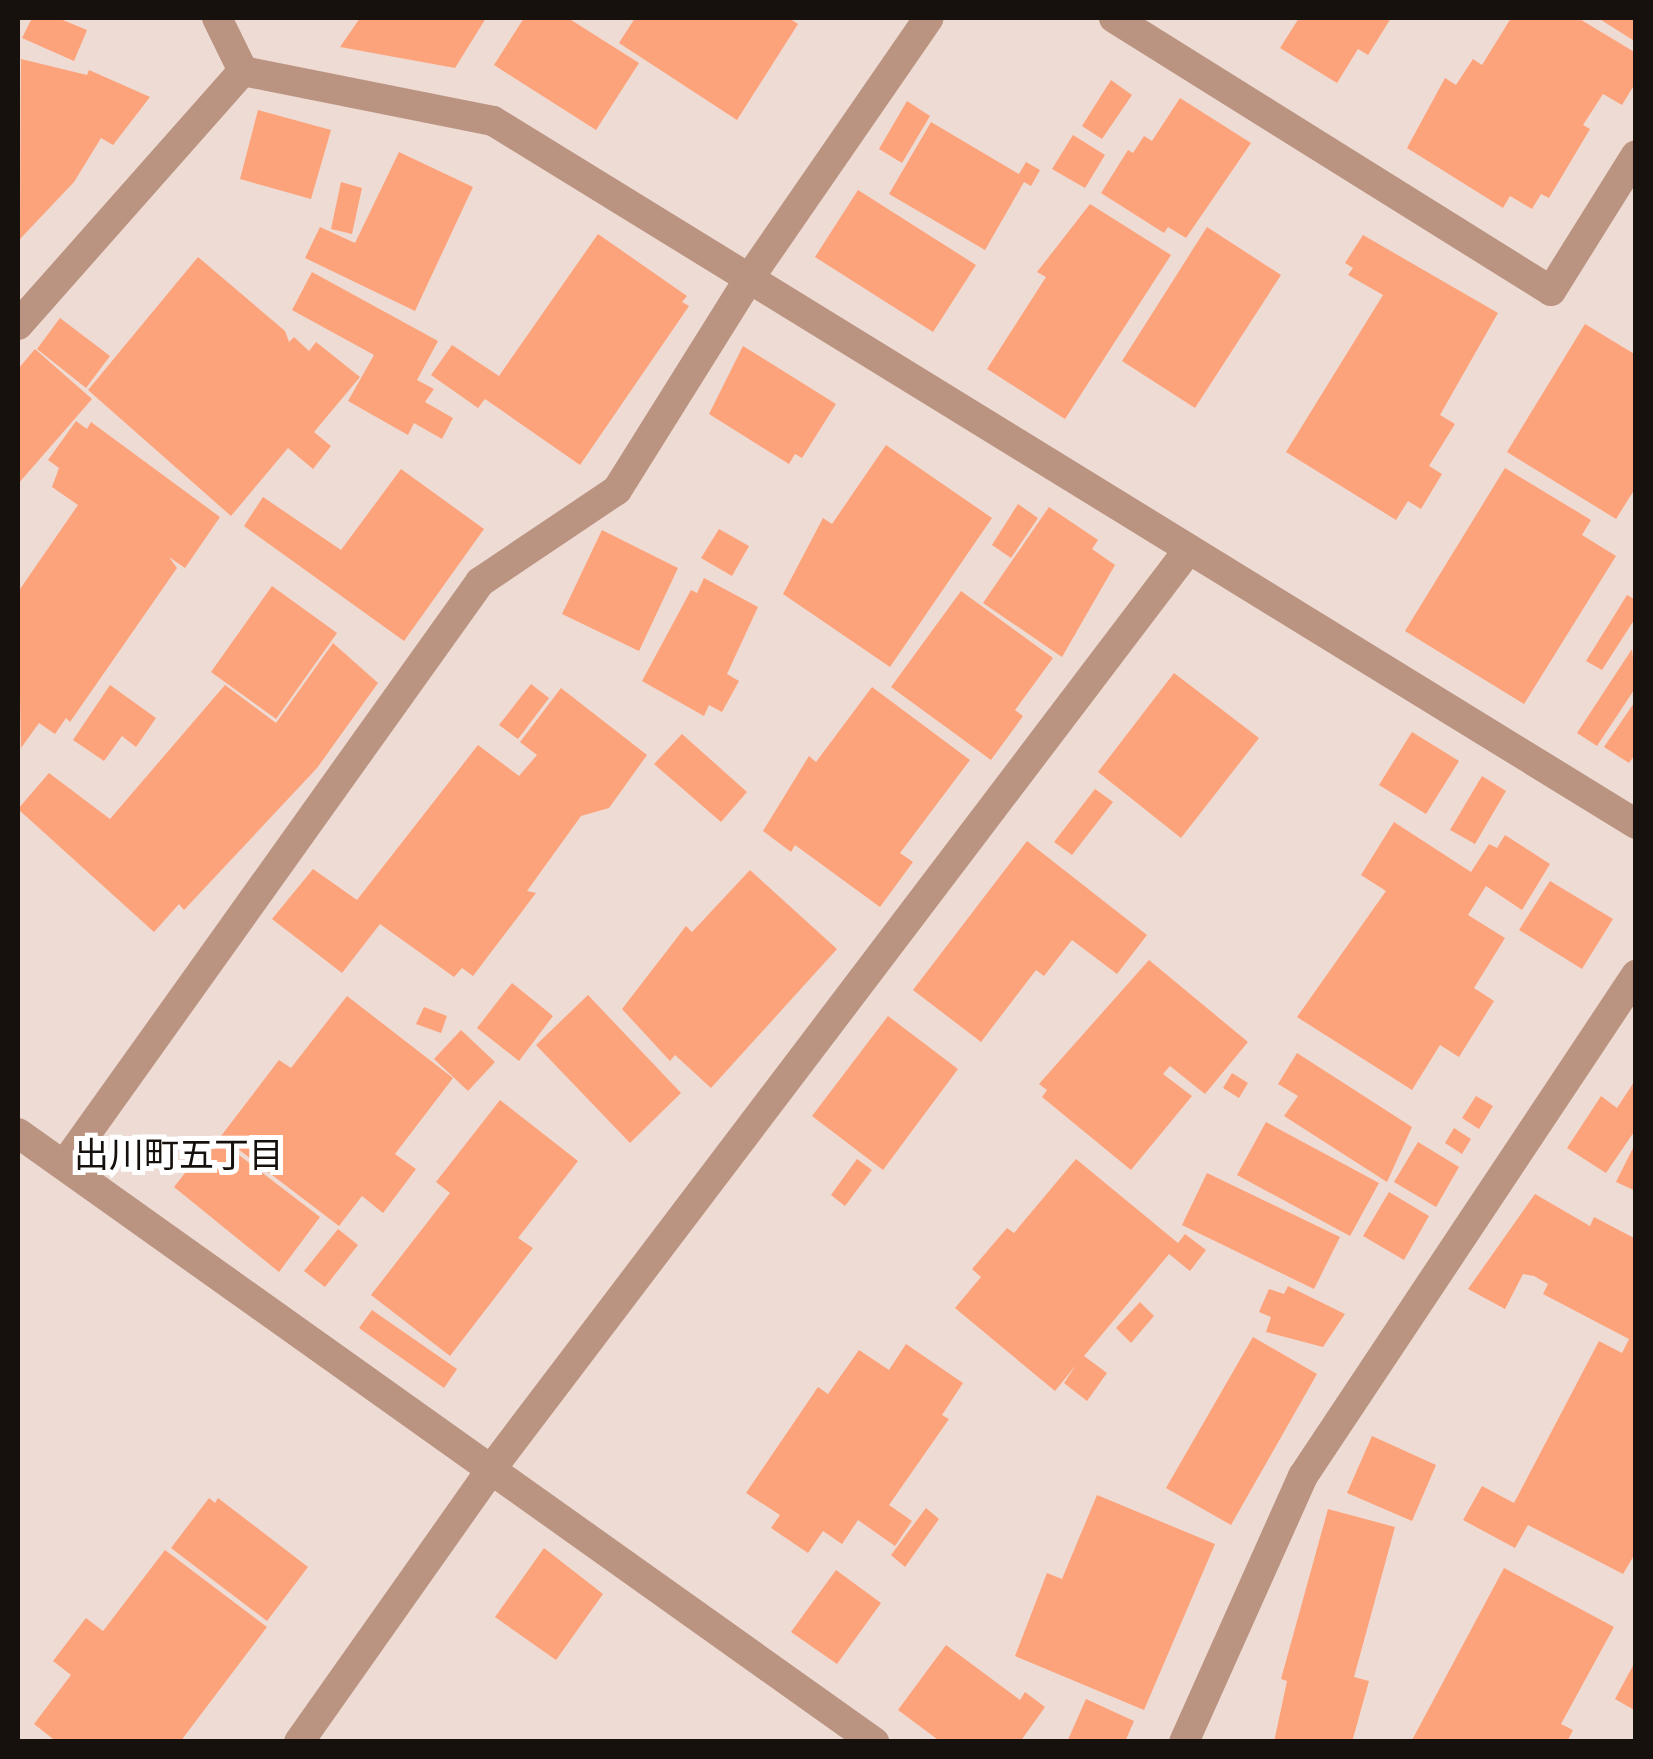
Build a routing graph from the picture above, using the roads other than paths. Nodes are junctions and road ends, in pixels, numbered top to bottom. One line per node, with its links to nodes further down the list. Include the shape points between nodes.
1 (217, 18): 4 (street)
2 (929, 18): 6 (street)
3 (1114, 18): 5 (street, via 1552,290)
4 (243, 71): 6 (street, via 494,121); 7 (street)
5 (1636, 154)
6 (748, 280): 8 (street); 12 (street, via 617,490 480,582)
7 (18, 325)
8 (1189, 548): 9 (street); 13 (street)
9 (1636, 824)
10 (1636, 975): 16 (street, via 1303,1476)
11 (18, 1133): 12 (street)
12 (64, 1166): 13 (street)
13 (492, 1468): 14 (street); 15 (street)
14 (300, 1742)
15 (874, 1742)
16 (1184, 1742)

